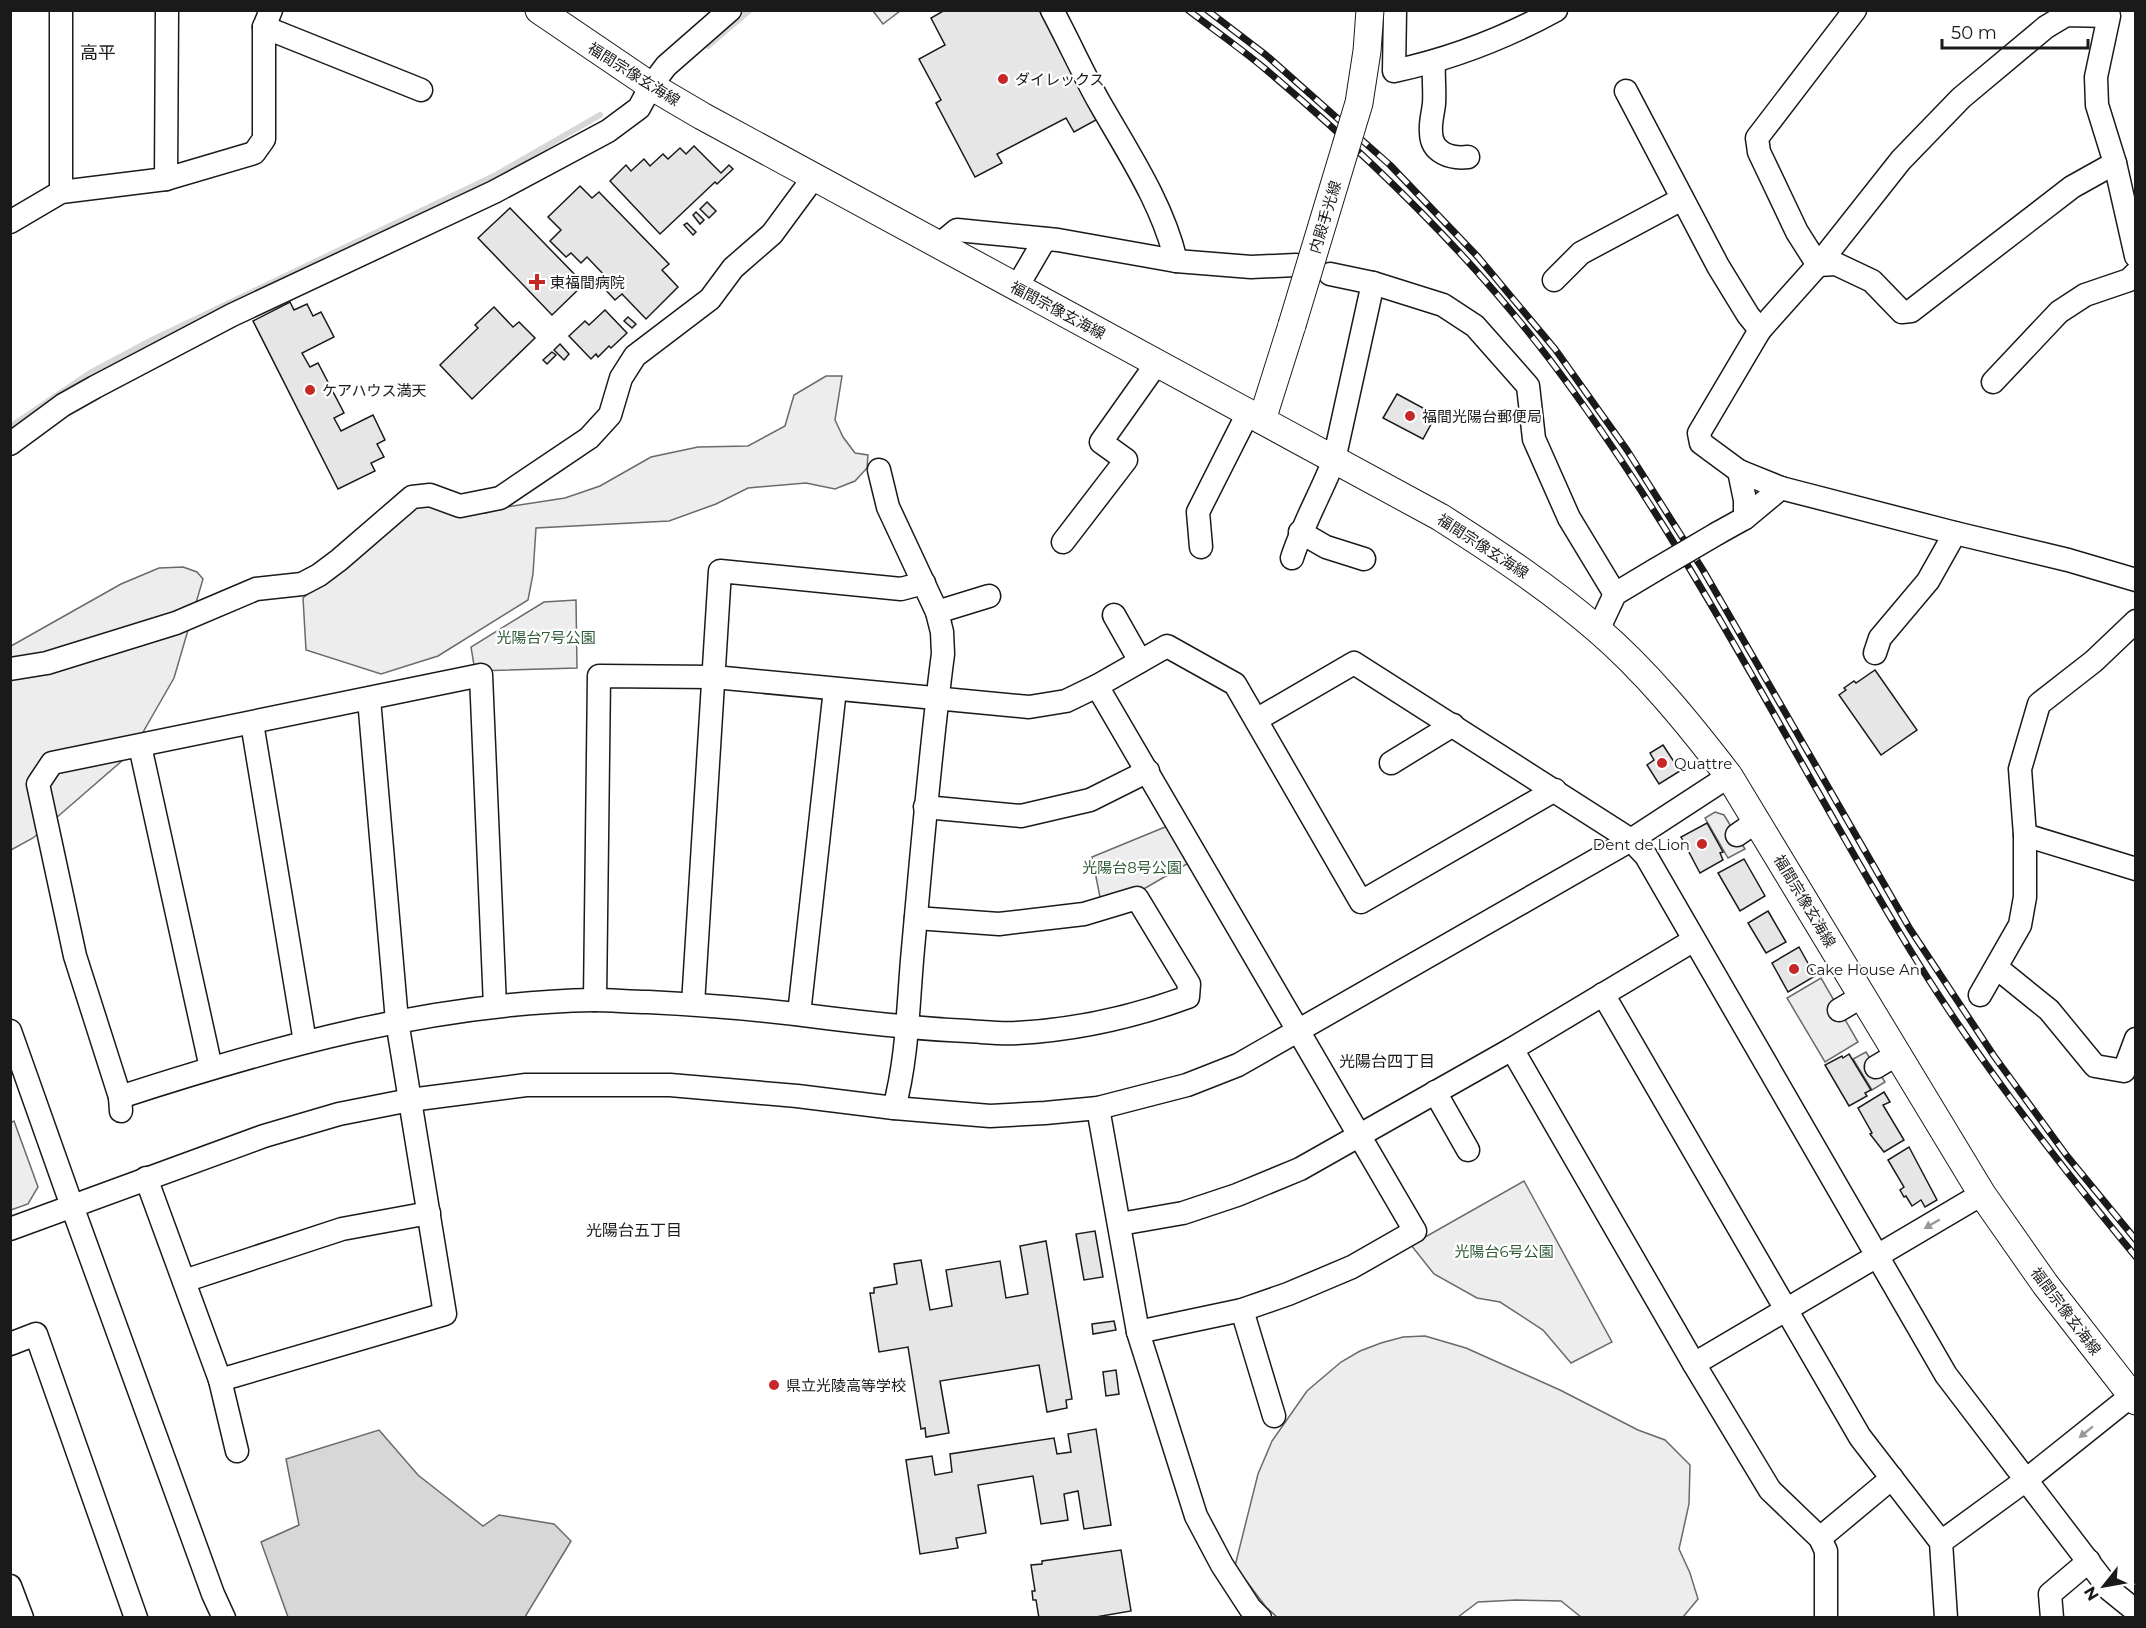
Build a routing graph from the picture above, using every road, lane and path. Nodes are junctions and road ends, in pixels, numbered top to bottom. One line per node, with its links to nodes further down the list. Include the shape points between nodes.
1 (61, 10): 19 (street)
2 (167, 10): 18 (street)
3 (539, 10): 12 (main road, 福間宗像玄海線)
4 (730, 10): 12 (street, via 666,66)
5 (1052, 10): 25 (street, via 1155,204 1170,235)
6 (1370, 10): 36 (main road, 内殿手光線, bridge, via 1359,103 1292,325)
7 (1395, 10): 11 (street, via 1394,71)
8 (1556, 10): 11 (street, via 1531,24)
9 (1854, 11): 27 (street, via 1757,138 1797,232)
10 (267, 19): 13 (street); 18 (street, via 264,139 254,153)
11 (1434, 62): 15 (street, via 1434,145 1443,154)
12 (651, 86): 17 (main road, 福間宗像玄海線); 37 (street, via 639,108 608,131 494,192 232,315 126,370 63,405)
13 (421, 90)
14 (1626, 91): 20 (street)
15 (1468, 157)
16 (2115, 164): 24 (street); 27 (street, via 2072,188 1911,311 1902,312 1872,281 1836,264); 27 (street, via 2097,105 2096,77 2109,16 2066,15 1961,98 1901,160)
17 (814, 177): 23 (main road, 福間宗像玄海線); 59 (street, via 772,234 733,268 710,299 635,356 621,378 610,415 589,438 500,498 460,506 430,495 412,497 339,560 302,584 256,589 176,623 47,663)
18 (166, 179): 19 (street)
19 (61, 192): 21 (street)
20 (1682, 199): 30 (street, via 1581,253); 33 (street)
21 (10, 222)
22 (1045, 239): 23 (street, via 957,230); 25 (street); 32 (street)
23 (940, 244): 32 (main road, 福間宗像玄海線)
24 (2136, 256)
25 (1176, 261): 26 (street, via 1251,267)
26 (1296, 265)
27 (1818, 265): 33 (street)
28 (2136, 273): 35 (street, via 2128,280 2085,295 2059,312)
29 (1330, 274): 31 (street)
30 (1554, 280)
31 (1372, 283): 38 (street); 51 (street, via 1443,305 1475,326 1528,386 1534,439 1569,518)
32 (1017, 287): 34 (main road, 福間宗像玄海線)
33 (1760, 330): 40 (street, via 1699,434 1701,443)
34 (1157, 363): 36 (main road, 福間宗像玄海線); 45 (street, via 1101,442 1126,460)
35 (1993, 382)
36 (1255, 416): 38 (main road, 福間宗像玄海線); 46 (street, via 1198,512)
37 (10, 444)
38 (1334, 460): 43 (street); 56 (main road, 福間宗像玄海線, via 1499,554)
39 (879, 470): 50 (street, via 888,507)
40 (1739, 471): 41 (street); 42 (street)
41 (1780, 488): 42 (street); 44 (street)
42 (1745, 518): 51 (street, bridge)
43 (1300, 532): 47 (street); 48 (street, via 1326,547)
44 (1955, 533): 49 (street); 57 (street, via 1928,581 1880,638)
45 (1063, 542)
46 (1202, 546)
47 (1292, 558)
48 (1364, 559)
49 (2136, 580)
50 (924, 583): 53 (street); 60 (street, via 901,589 720,571)
51 (1615, 594): 56 (street)
52 (989, 597): 53 (street)
53 (937, 612): 63 (street, via 943,654)
54 (1114, 615): 58 (street)
55 (2136, 621): 74 (street, via 2094,661 2039,704 2020,769)
56 (1598, 630): 71 (main road, 福間宗像玄海線, via 1644,674)
57 (1875, 653)
58 (1140, 662): 61 (street); 65 (street, via 1167,646 1235,684)
59 (10, 669)
60 (714, 677): 62 (street); 82 (street, via 599,676); 83 (street)
61 (1097, 686): 63 (street, via 1066,701 1029,707); 70 (street)
62 (835, 689): 63 (street); 85 (street)
63 (937, 698): 73 (street)
64 (369, 699): 66 (street); 84 (street, via 481,675); 86 (street)
65 (1256, 720): 67 (street, via 1354,663); 72 (street, via 1361,902)
66 (252, 723): 68 (street); 91 (street)
67 (1453, 725): 69 (street); 72 (street)
68 (140, 746): 93 (street); 93 (street, via 52,763 38,784 75,956 121,1104)
69 (1391, 763)
70 (1148, 771): 73 (street, via 1090,800 1021,816); 89 (street)
71 (1729, 776): 75 (street); 101 (main road, 福間宗像玄海線, via 1747,828 1850,1004)
72 (1555, 790): 75 (street)
73 (925, 807): 77 (street)
74 (2025, 835): 76 (street); 79 (street, via 2024,906 2020,925)
75 (1631, 840): 78 (street, via 1646,856); 89 (street)
76 (2136, 869)
77 (916, 918): 87 (street); 87 (street, via 999,924 1084,914 1137,898 1189,984 1188,997 1105,1022 1016,1034)
78 (1694, 940): 80 (street); 106 (street)
79 (1997, 968): 81 (street); 90 (street, via 2049,1010 2095,1066 2124,1071)
80 (1603, 994): 92 (street); 109 (street)
81 (1980, 995)
82 (595, 1000): 83 (street); 84 (street)
83 (693, 1004): 85 (street)
84 (495, 1006): 86 (street)
85 (799, 1014): 87 (street)
86 (397, 1021): 91 (street); 95 (street)
87 (906, 1028): 96 (street)
88 (10, 1031): 102 (street)
89 (1299, 1031): 97 (street, via 1238,1065 1187,1085); 98 (street)
90 (2136, 1039)
91 (305, 1042): 93 (street)
92 (1512, 1049): 94 (street); 112 (street)
93 (212, 1068)
94 (1435, 1092): 98 (street); 99 (street)
95 (410, 1100): 96 (street, via 526,1085 670,1085); 100 (street, via 339,1114 264,1136); 103 (street)
96 (894, 1108): 97 (street, via 990,1116)
97 (1098, 1108): 104 (street)
98 (1359, 1136): 104 (street, via 1300,1169 1237,1195 1182,1213); 108 (street, via 1415,1231 1352,1267)
99 (1468, 1150)
100 (146, 1178): 102 (street); 107 (street)
101 (1982, 1194): 106 (street, one-way to 106); 114 (main road, 福間宗像玄海線, via 2044,1284)
102 (72, 1206): 105 (street); 126 (street)
103 (429, 1214): 107 (street, via 342,1229); 113 (street, via 445,1314)
104 (1120, 1224): 110 (street)
105 (10, 1229)
106 (1876, 1256): 109 (street); 118 (street, via 1946,1375)
107 (184, 1281): 113 (street)
108 (1242, 1310): 110 (street); 115 (street)
109 (1786, 1312): 112 (street); 117 (street, via 1860,1437)
110 (1138, 1332): 127 (street, via 1196,1516 1222,1565)
111 (10, 1344): 125 (street, via 36,1334)
112 (1694, 1364): 119 (street, via 1770,1490)
113 (220, 1380): 116 (street)
114 (2133, 1398): 118 (street, one-way to 118)
115 (1274, 1416)
116 (237, 1451)
117 (1892, 1478): 119 (street); 120 (street)
118 (2026, 1480): 120 (street); 121 (street)
119 (1820, 1538): 128 (street, via 1826,1551)
120 (1941, 1542): 129 (street)
121 (2089, 1561): 123 (street, via 2110,1590); 130 (street, via 2050,1594)
122 (10, 1586): 124 (street)
123 (2136, 1611)
124 (22, 1617)
125 (136, 1617)
126 (224, 1617)
127 (1260, 1617)
128 (1826, 1617)
129 (1946, 1617)
130 (2052, 1617)

